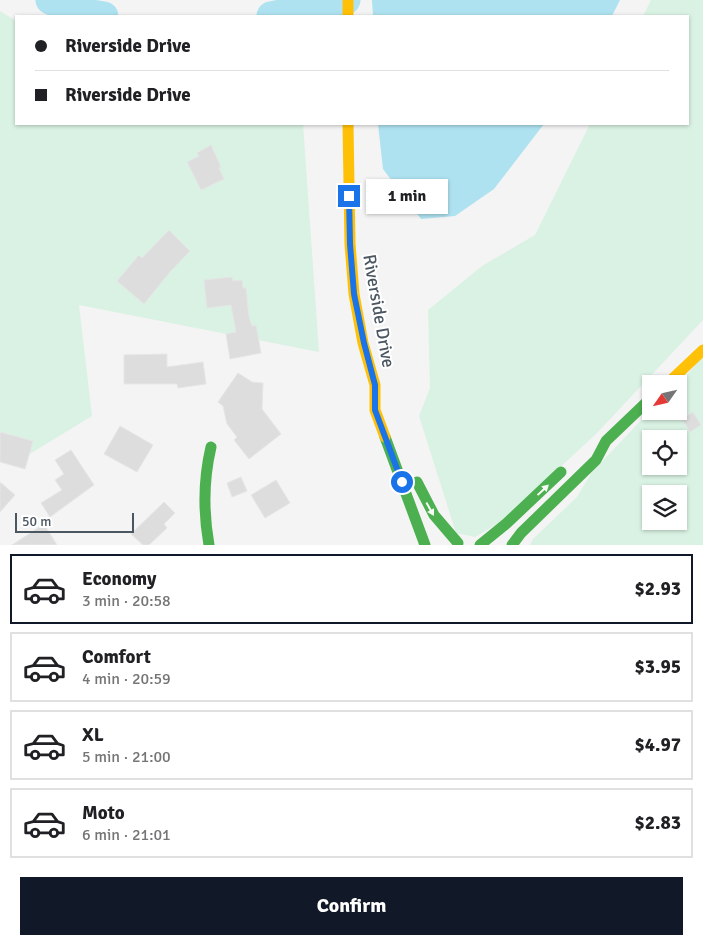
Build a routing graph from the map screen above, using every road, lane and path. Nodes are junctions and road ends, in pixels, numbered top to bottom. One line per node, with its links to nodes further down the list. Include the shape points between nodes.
1 (348, 0): 2 (main road)
2 (348, 15)
3 (348, 125): 6 (main road, Riverside Drive, via 354,294)
4 (703, 350): 5 (main road)
5 (677, 375)
6 (375, 385): 7 (main road, Riverside Drive); 16 (main road, Riverside Drive, via 375,410)
7 (388, 406)
8 (642, 407): 9 (main road)
9 (606, 441): 10 (main road); 18 (main road, via 596,460)
10 (592, 446)
11 (211, 447): 15 (main road, via 204,472 203,494)
12 (568, 466): 17 (main road, one-way to 12, via 507,523)
13 (411, 469): 14 (main road, one-way to 14, via 437,522)
14 (454, 544): 17 (main road)
15 (209, 545)
16 (425, 545)
17 (478, 545)
18 (512, 545)

